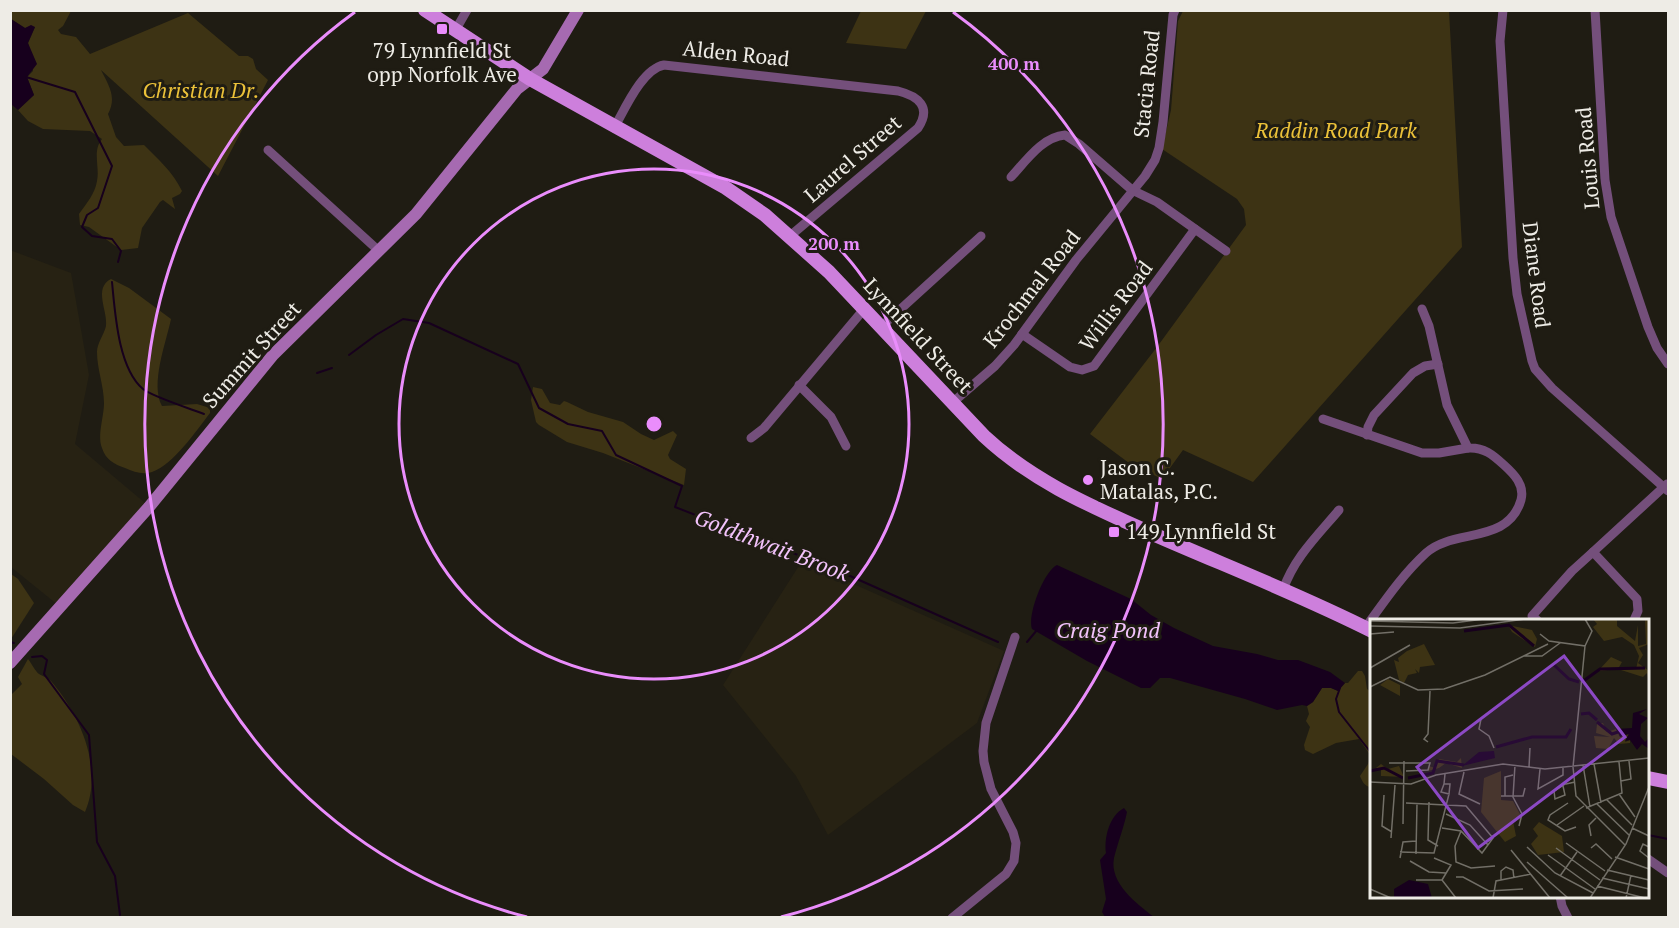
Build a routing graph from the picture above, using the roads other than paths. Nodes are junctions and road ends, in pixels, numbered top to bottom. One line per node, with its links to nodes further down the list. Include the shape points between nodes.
1 (426, 10): 7 (main road, Lynnfield Street)
2 (467, 10): 7 (street)
3 (578, 10): 8 (main road, Summit Street, via 543,69)
4 (1175, 10): 13 (street, Stacia Road, via 1159,148 1145,176)
5 (1503, 10): 32 (street, Diane Road, via 1500,42 1513,258 1532,361 1552,388)
6 (1595, 10): 24 (street, Louis Road, via 1605,180 1611,217 1648,327)
7 (455, 31): 8 (main road, Lynnfield Street)
8 (530, 79): 10 (main road, Lynnfield Street); 17 (main road, Summit Street, via 517,89 425,205)
9 (887, 89): 10 (street, Alden Road, via 664,65 646,74); 16 (street, Laurel Street, via 909,93 920,100 922,122)
10 (614, 128): 16 (main road, Lynnfield Street, via 726,188)
11 (268, 150): 17 (street)
12 (1011, 177): 13 (street, via 1041,146 1065,135)
13 (1132, 190): 14 (street); 22 (street, Krochmal Road)
14 (1195, 229): 18 (street); 22 (street, Willis Road, via 1094,366 1082,370 1070,367)
15 (981, 236): 21 (street)
16 (790, 237): 19 (main road, Lynnfield Street)
17 (379, 251): 41 (main road, Summit Street, via 273,355 149,507)
18 (1226, 251)
19 (865, 308): 21 (main road, Lynnfield Street); 25 (street)
20 (1422, 309): 23 (street)
21 (882, 326): 26 (main road, Lynnfield Street)
22 (1022, 334): 26 (street, Krochmal Road, via 995,366)
23 (1438, 364): 28 (street, via 1413,373 1374,415); 31 (street, via 1447,405)
24 (1668, 364)
25 (799, 385): 29 (street); 30 (street, via 831,417)
26 (952, 403): 35 (main road, Lynnfield Street, via 1008,458 1059,490)
27 (1323, 419): 28 (street)
28 (1367, 435): 31 (street, via 1430,454)
29 (751, 438)
30 (846, 446)
31 (1468, 448): 36 (street, via 1483,449 1514,474 1522,495 1516,510 1498,527 1440,544 1426,553 1392,591)
32 (1667, 487): 34 (street)
33 (1339, 510): 35 (street, via 1296,560)
34 (1593, 552): 37 (street, via 1532,616); 38 (street, via 1637,599)
35 (1282, 590): 39 (main road, Lynnfield Street)
36 (1374, 619)
37 (1535, 619)
38 (1636, 619)
39 (1368, 629)
40 (1015, 637): 47 (street, via 986,723 983,751 992,789 1013,832 1014,861 1006,874)
41 (10, 663)
42 (1649, 778): 43 (main road)
43 (1668, 782)
44 (1649, 860): 45 (street)
45 (1668, 873)
46 (1560, 898): 48 (street)
47 (952, 918)
48 (1568, 918)

